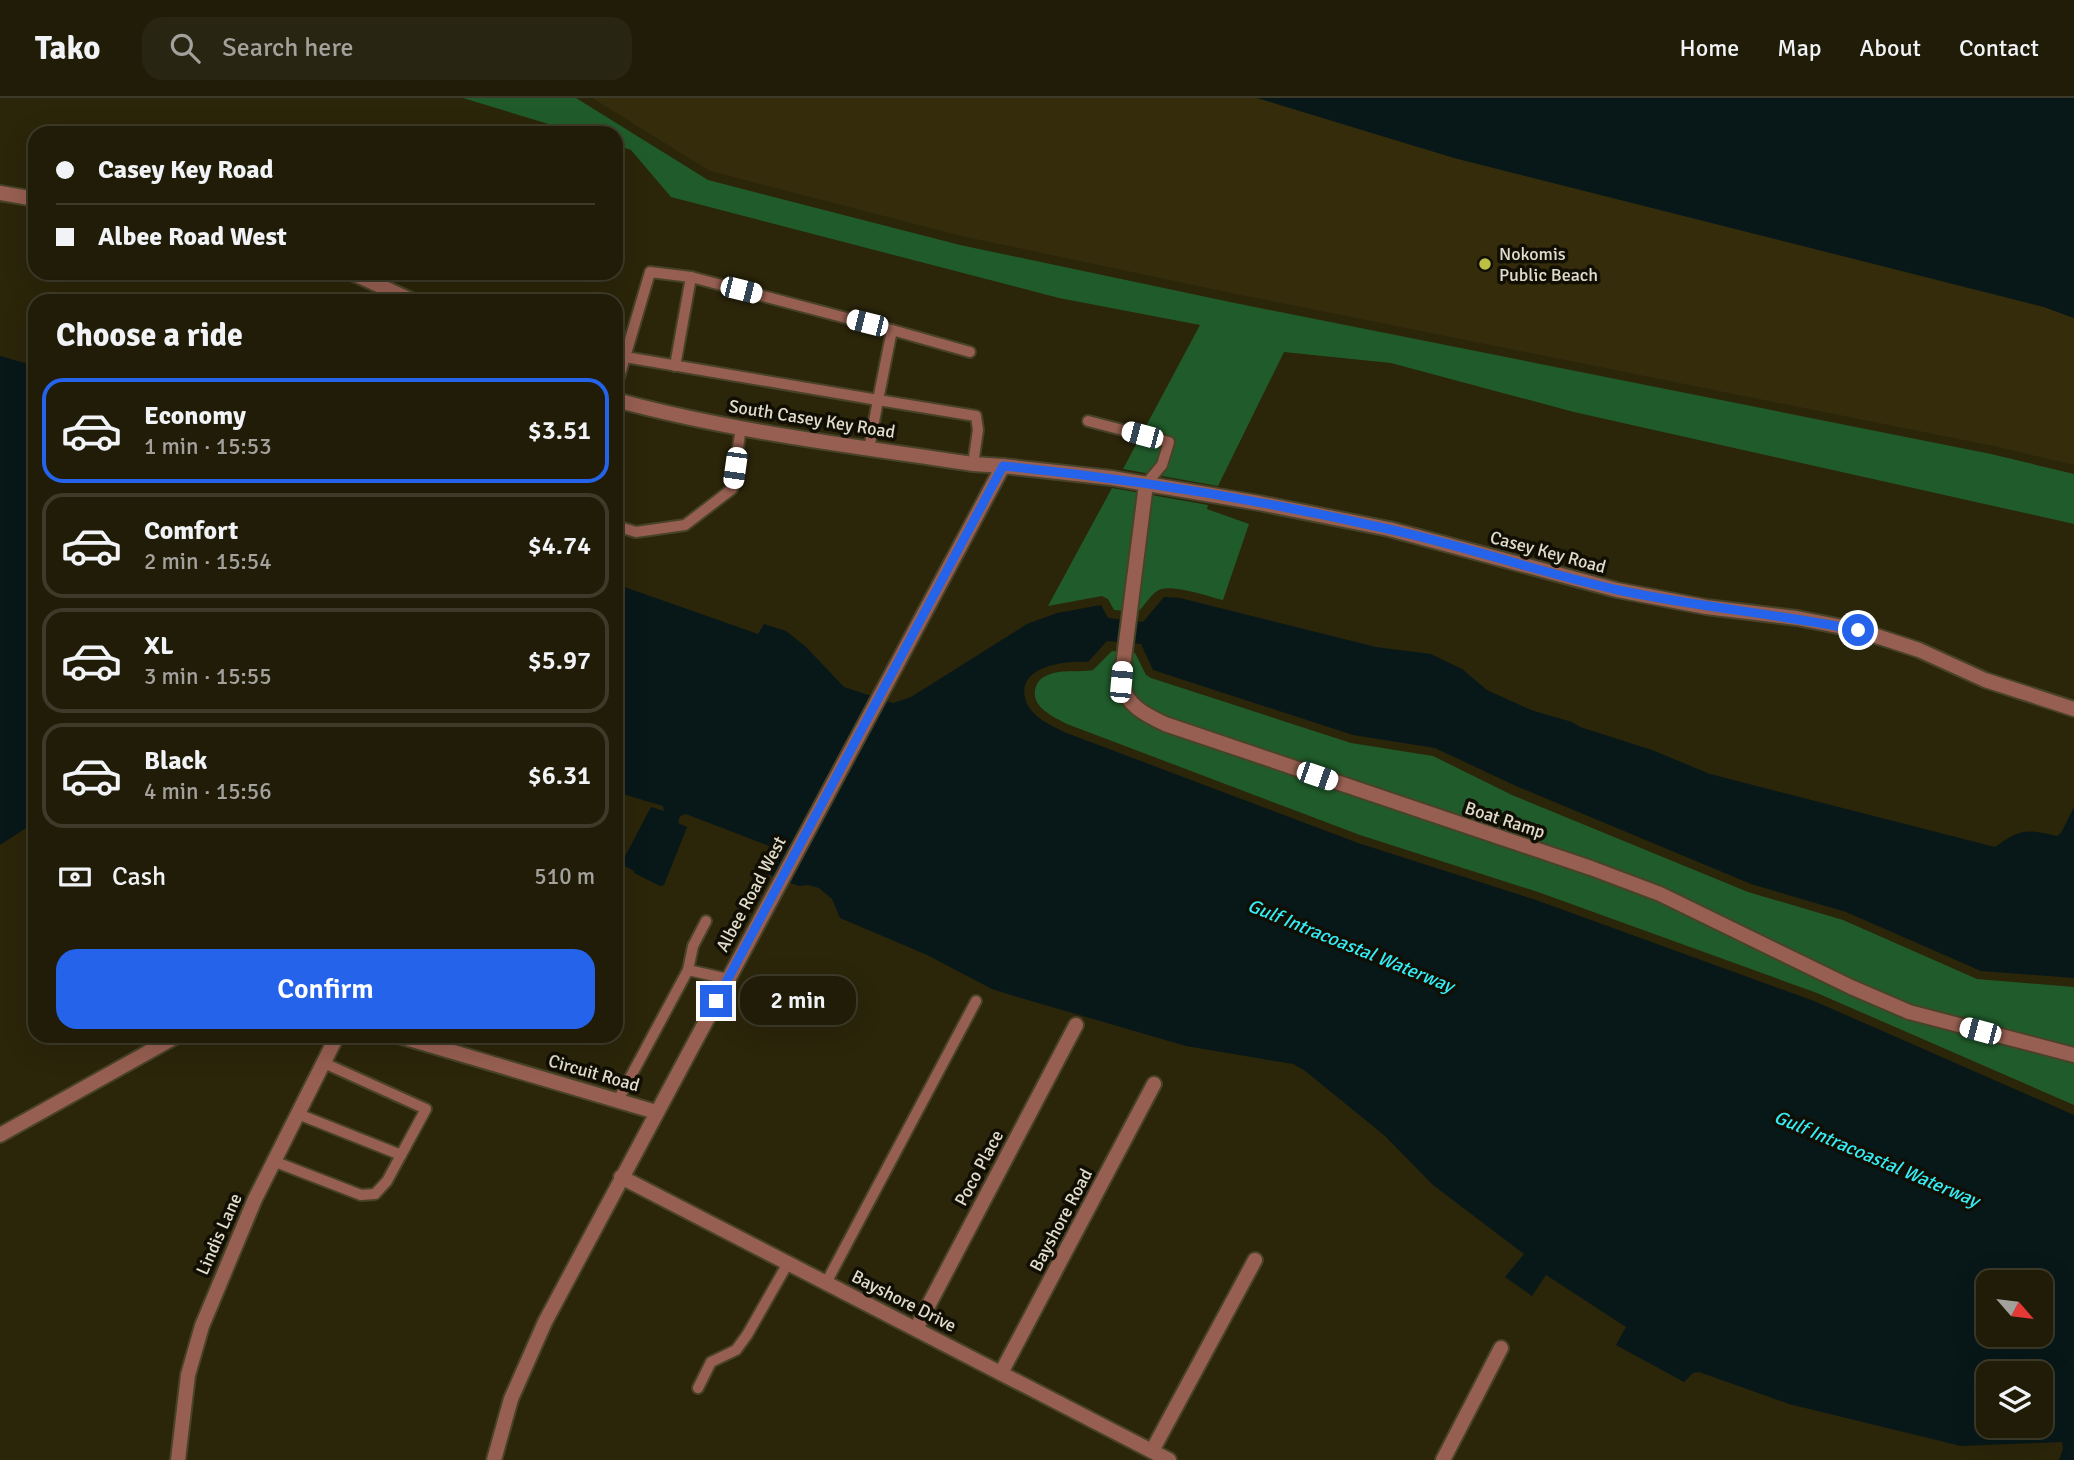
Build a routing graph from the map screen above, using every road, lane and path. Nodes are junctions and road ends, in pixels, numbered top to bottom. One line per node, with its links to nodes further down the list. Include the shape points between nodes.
1 (0, 193): 2 (street)
2 (28, 198)
3 (691, 277): 6 (lane); 8 (lane, via 650,272); 10 (lane)
4 (367, 280): 5 (street)
5 (398, 294)
6 (892, 330): 7 (lane); 11 (lane)
7 (970, 352)
8 (625, 357): 9 (lane); 10 (lane)
9 (623, 364)
10 (675, 366): 11 (lane)
11 (878, 400): 15 (lane); 16 (lane, via 976,416)
12 (623, 402): 14 (street, South Casey Key Road)
13 (1088, 421): 18 (lane, via 1169,442 1162,465)
14 (741, 427): 15 (street, South Casey Key Road); 19 (lane, via 732,489 685,525 636,532)
15 (869, 449): 16 (street, South Casey Key Road)
16 (973, 464): 17 (street, South Casey Key Road)
17 (1003, 466): 18 (street, Casey Key Road); 23 (street, Albee Road West)
18 (1146, 484): 20 (street, Casey Key Road, via 1389,529 1617,590 1858,630); 29 (street, Boat Ramp, via 1121,682 1124,695 1147,716 1660,894 1909,1012)
19 (623, 528)
20 (2074, 709)
21 (706, 921): 22 (lane, via 693,946)
22 (688, 970): 23 (lane); 32 (lane)
23 (728, 979): 33 (street, Albee Road West)
24 (976, 1001): 41 (lane)
25 (1076, 1025): 42 (street, Poco Place)
26 (164, 1043): 35 (street)
27 (334, 1043): 30 (street, Lindis Lane)
28 (423, 1043): 32 (street, Circuit Road)
29 (2074, 1055)
30 (324, 1063): 34 (street, Lindis Lane); 36 (lane, via 426,1109)
31 (1154, 1084): 44 (street, Bayshore Road)
32 (618, 1100): 33 (street, Circuit Road)
33 (656, 1112): 38 (street, Albee Road West)
34 (298, 1114): 36 (lane); 37 (street, Lindis Lane)
35 (0, 1135)
36 (401, 1155): 37 (lane, via 376,1195 361,1195)
37 (273, 1161): 47 (street, Lindis Lane, via 226,1264 194,1350)
38 (621, 1177): 40 (street, Bayshore Drive); 48 (street, Albee Road West, via 526,1362)
39 (1255, 1260): 46 (street)
40 (788, 1263): 41 (street, Bayshore Drive); 45 (lane, via 747,1335 736,1350 711,1362)
41 (826, 1283): 42 (street, Bayshore Drive)
42 (916, 1329): 44 (street, Bayshore Drive)
43 (1502, 1348): 50 (street)
44 (1001, 1373): 46 (street, Bayshore Drive)
45 (698, 1388)
46 (1152, 1451): 49 (street, Bayshore Drive)
47 (178, 1460)
48 (494, 1460)
49 (1169, 1460)
50 (1444, 1460)

